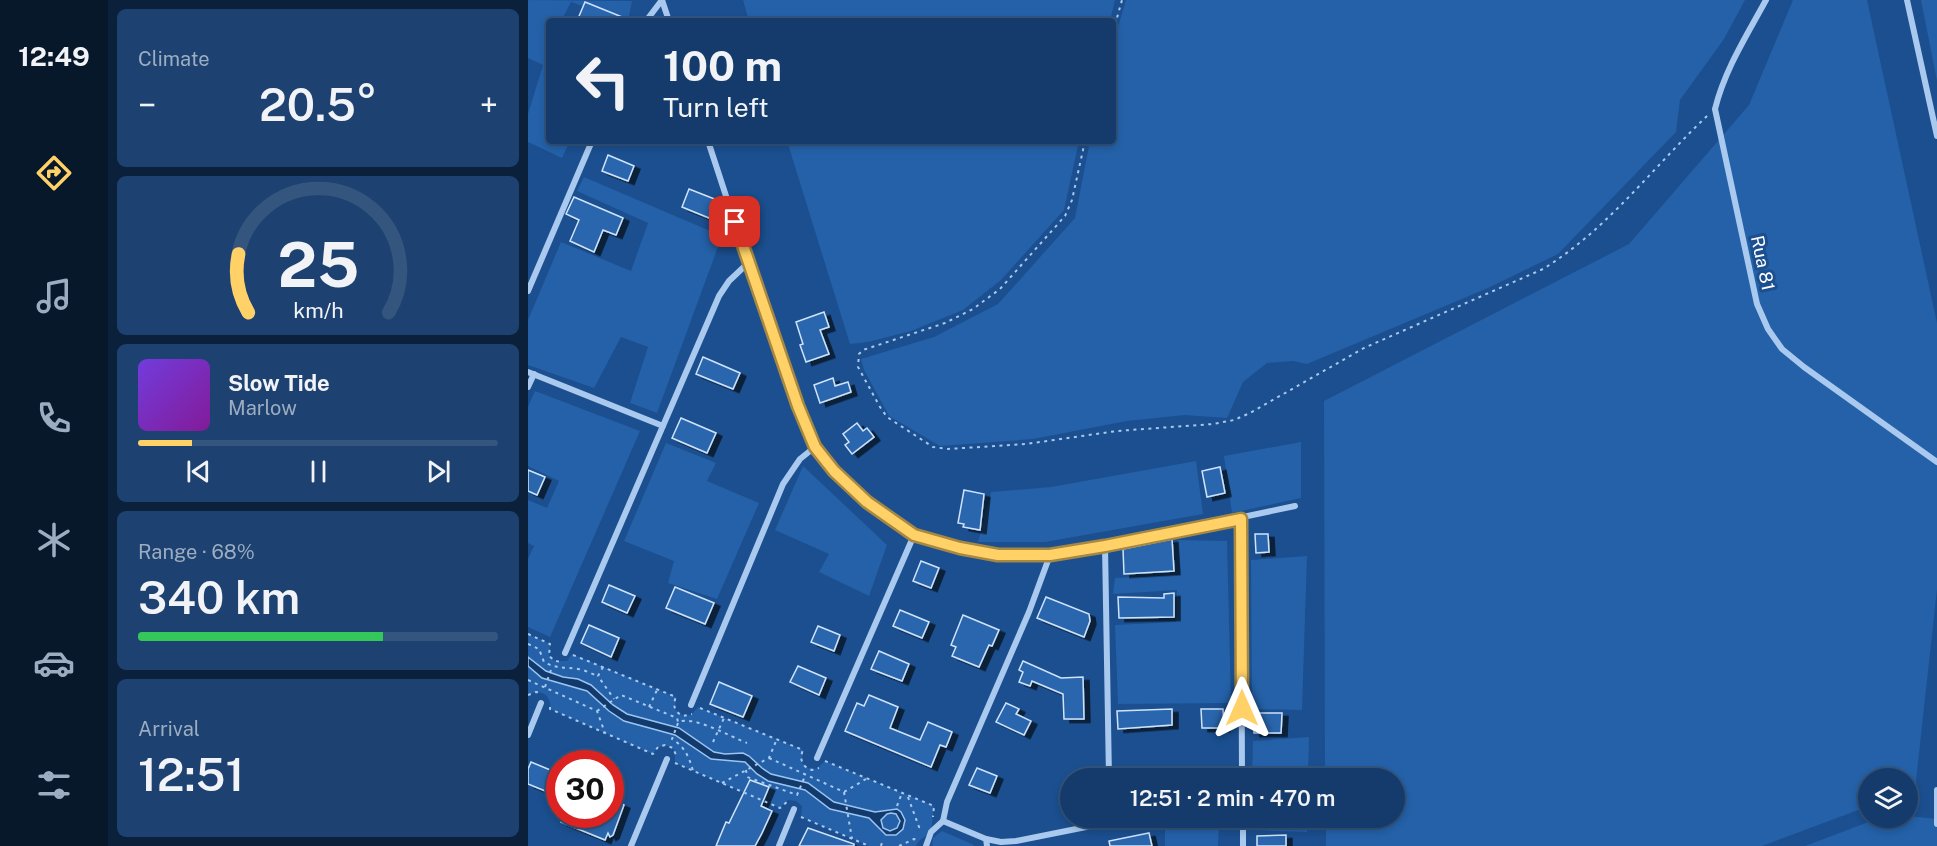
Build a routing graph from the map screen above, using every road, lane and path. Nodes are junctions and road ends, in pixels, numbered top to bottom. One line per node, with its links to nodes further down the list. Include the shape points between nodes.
1 (662, 0): 5 (street); 6 (street)
2 (1122, 0): 7 (path)
3 (1766, 0): 8 (street, Rua 81, via 1728,69)
4 (1907, 0): 9 (street)
5 (648, 18)
6 (668, 18)
7 (1116, 21)
8 (1715, 109): 12 (path, via 1564,256 1543,269 1364,348 1234,420 1026,444 933,447 887,417 858,367 858,354 945,323 1000,289 1065,216); 19 (street, Rua 81, via 1757,304 1768,329 1782,349 1804,368)
9 (1937, 136)
10 (591, 144): 14 (street)
11 (709, 144): 13 (street)
12 (1085, 144)
13 (748, 263): 17 (street, via 719,296); 18 (street)
14 (528, 291)
15 (531, 373): 16 (street); 17 (street)
16 (528, 387)
17 (663, 426): 27 (street)
18 (815, 447): 22 (street, via 867,502); 37 (street, via 800,459 783,484)
19 (1937, 462)
20 (1295, 506): 21 (street)
21 (1241, 519): 23 (street); 52 (street)
22 (914, 535): 24 (street, via 998,555); 49 (street)
23 (1105, 546): 24 (street); 51 (street)
24 (1050, 555): 66 (street, via 947,802)
25 (528, 634): 27 (path, via 550,644 549,656 555,661)
26 (528, 644): 29 (path, via 539,649)
27 (567, 657): 28 (path, via 572,654)
28 (603, 667): 30 (path); 33 (path)
29 (552, 669): 30 (path, via 580,669); 32 (path)
30 (598, 676): 35 (path)
31 (528, 680): 32 (path)
32 (544, 687): 39 (path)
33 (657, 690): 38 (path); 40 (path, via 676,697 675,709 683,716 691,716 698,707)
34 (528, 695): 43 (path, via 540,692 549,699 550,709)
35 (613, 700): 38 (path, via 621,695); 39 (path)
36 (542, 703): 44 (street)
37 (691, 705)
38 (649, 707): 41 (path, via 677,718)
39 (597, 711): 43 (path)
40 (724, 718): 42 (path); 45 (path)
41 (678, 722): 42 (path, via 692,720); 54 (path, via 672,739 690,758)
42 (718, 731): 46 (path); 47 (path)
43 (605, 733): 54 (path, via 653,754 658,747 669,746 675,751 675,763)
44 (528, 735)
45 (776, 739): 48 (path); 56 (path, via 803,750 802,763 808,768 816,769 825,761)
46 (713, 742)
47 (747, 743)
48 (770, 758): 53 (path); 55 (path)
49 (817, 758)
50 (667, 759): 75 (street)
51 (1109, 768)
52 (1242, 768)
53 (746, 770): 55 (path, via 747,777 797,795); 57 (path)
54 (693, 771): 57 (path)
55 (805, 776): 59 (path)
56 (867, 778): 59 (path); 60 (path)
57 (722, 783): 62 (path, via 780,808)
58 (1937, 790): 67 (street)
59 (843, 792): 71 (path)
60 (902, 793): 61 (path); 63 (path)
61 (907, 795): 70 (path, via 919,827); 70 (path, via 934,806)
62 (792, 800)
63 (897, 806)
64 (794, 809): 76 (street)
65 (803, 814): 71 (path, via 801,817)
66 (943, 821): 70 (street); 74 (street)
67 (1937, 824)
68 (1074, 828): 74 (street, via 1016,841)
69 (1243, 828): 82 (street)
70 (931, 832): 73 (path); 81 (street)
71 (852, 839): 77 (path)
72 (884, 839): 78 (path)
73 (919, 841): 79 (path, via 914,838); 80 (path)
74 (986, 843)
75 (631, 846)
76 (779, 846)
77 (869, 846)
78 (880, 846)
79 (899, 846)
80 (916, 846)
81 (926, 846)
82 (1243, 846)

